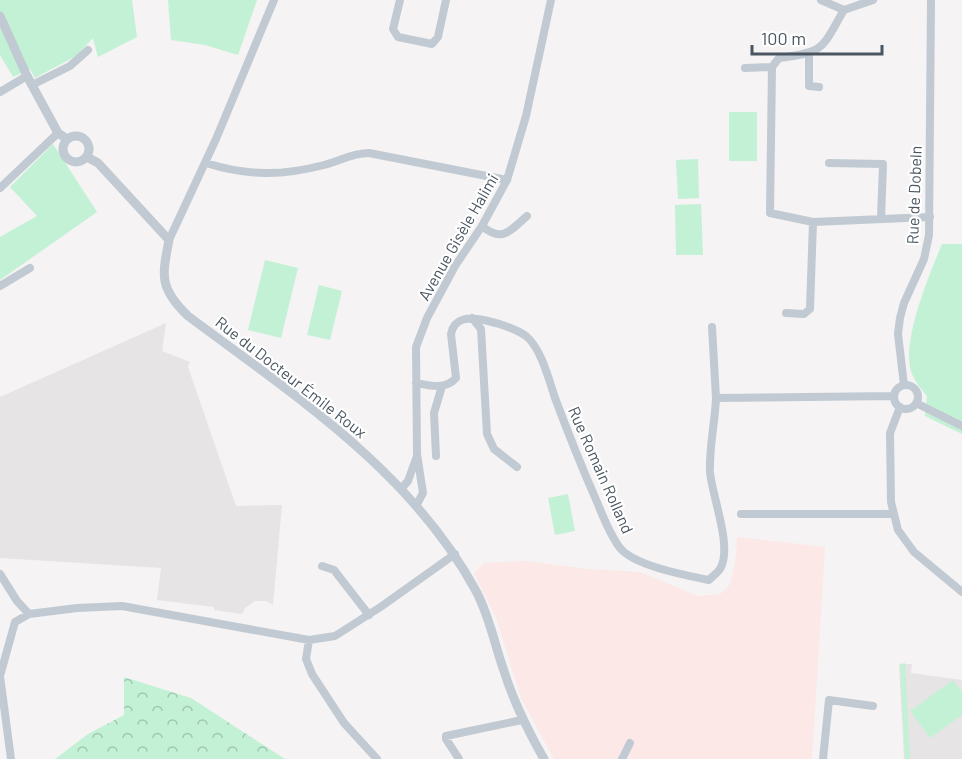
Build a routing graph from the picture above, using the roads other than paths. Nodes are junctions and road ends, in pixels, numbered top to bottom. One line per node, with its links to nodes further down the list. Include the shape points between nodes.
1 (274, 0): 20 (street)
2 (400, 0): 3 (street, via 393,30 398,37 432,44 438,37)
3 (446, 0)
4 (551, 0): 22 (street, Avenue Gisèle Halimi, via 526,116)
5 (820, 0): 8 (street)
6 (873, 0): 8 (street)
7 (931, 0): 25 (street, Rue de Dobeln)
8 (844, 10): 11 (street, via 822,47)
9 (0, 16): 14 (street)
10 (88, 50): 14 (street, via 70,66)
11 (809, 54): 12 (street, via 779,58); 15 (street, via 808,87)
12 (772, 67): 13 (street); 27 (street, via 770,213)
13 (745, 68)
14 (30, 81): 16 (street); 17 (street)
15 (819, 87)
16 (0, 92)
17 (58, 133): 18 (street); 23 (street)
18 (67, 139): 19 (street, via 76,135 86,139 90,148); 19 (street, via 63,152 68,159 79,162)
19 (87, 157): 29 (street, via 98,163)
20 (206, 163): 22 (street, via 228,170 272,174 305,170 356,153 369,153); 29 (street)
21 (829, 163): 26 (street, via 883,164)
22 (507, 180): 28 (street, Avenue Gisèle Halimi)
23 (0, 188)
24 (527, 216): 28 (street, via 501,235 491,234)
25 (930, 217): 26 (street); 36 (street, Rue de Dobeln, via 924,259 900,318)
26 (881, 219): 27 (street)
27 (813, 222): 32 (street, via 810,309 804,314)
28 (482, 226): 35 (street, Avenue Gisèle Halimi, via 427,318 416,347)
29 (169, 240): 48 (street, Rue du Docteur Émile Roux, via 163,278 175,304 326,419)
30 (30, 268): 31 (street)
31 (0, 286)
32 (786, 313)
33 (472, 318): 37 (street, via 460,321 452,329 456,378); 39 (street, Rue Romain Rolland, via 517,331 534,345 605,521 622,550 636,560 709,580 721,569 725,556 710,473); 45 (street, via 482,328 487,434 494,449)
34 (712, 327): 39 (street)
35 (416, 383): 37 (street); 43 (street, Avenue Gisèle Halimi)
36 (904, 385): 38 (street); 40 (street, via 916,391)
37 (442, 386): 44 (street, via 434,413)
38 (894, 396): 39 (street); 41 (street)
39 (716, 398)
40 (916, 403): 41 (street, via 910,408); 42 (street)
41 (900, 407): 51 (street, via 890,433)
42 (962, 426)
43 (417, 454): 46 (street, Avenue Gisèle Halimi); 47 (street, Avenue Gisèle Halimi)
44 (436, 456)
45 (518, 467)
46 (408, 481): 47 (street); 48 (street, Avenue Gisèle Halimi)
47 (423, 482): 49 (street, Avenue Gisèle Halimi, via 423,493)
48 (401, 489): 49 (street, Rue du Docteur Émile Roux)
49 (416, 506): 52 (street, Rue du Docteur Émile Roux)
50 (741, 514): 51 (street)
51 (894, 514): 55 (street, via 898,530 914,552)
52 (455, 554): 57 (street); 60 (street, Rue du Docteur Émile Roux, via 488,618)
53 (322, 566): 57 (street, via 334,570)
54 (0, 574): 56 (street)
55 (962, 592)
56 (29, 614): 58 (street, via 122,606); 62 (street, via 15,622 0,676)
57 (369, 615): 58 (street, via 335,636)
58 (309, 639): 63 (street, via 306,659 312,674 344,723)
59 (873, 706): 67 (street, via 829,700)
60 (522, 720): 64 (street, via 446,736); 65 (street, Rue du Docteur Émile Roux)
61 (630, 743): 66 (street)
62 (11, 759)
63 (377, 759)
64 (459, 759)
65 (544, 759)
66 (622, 759)
67 (822, 759)

